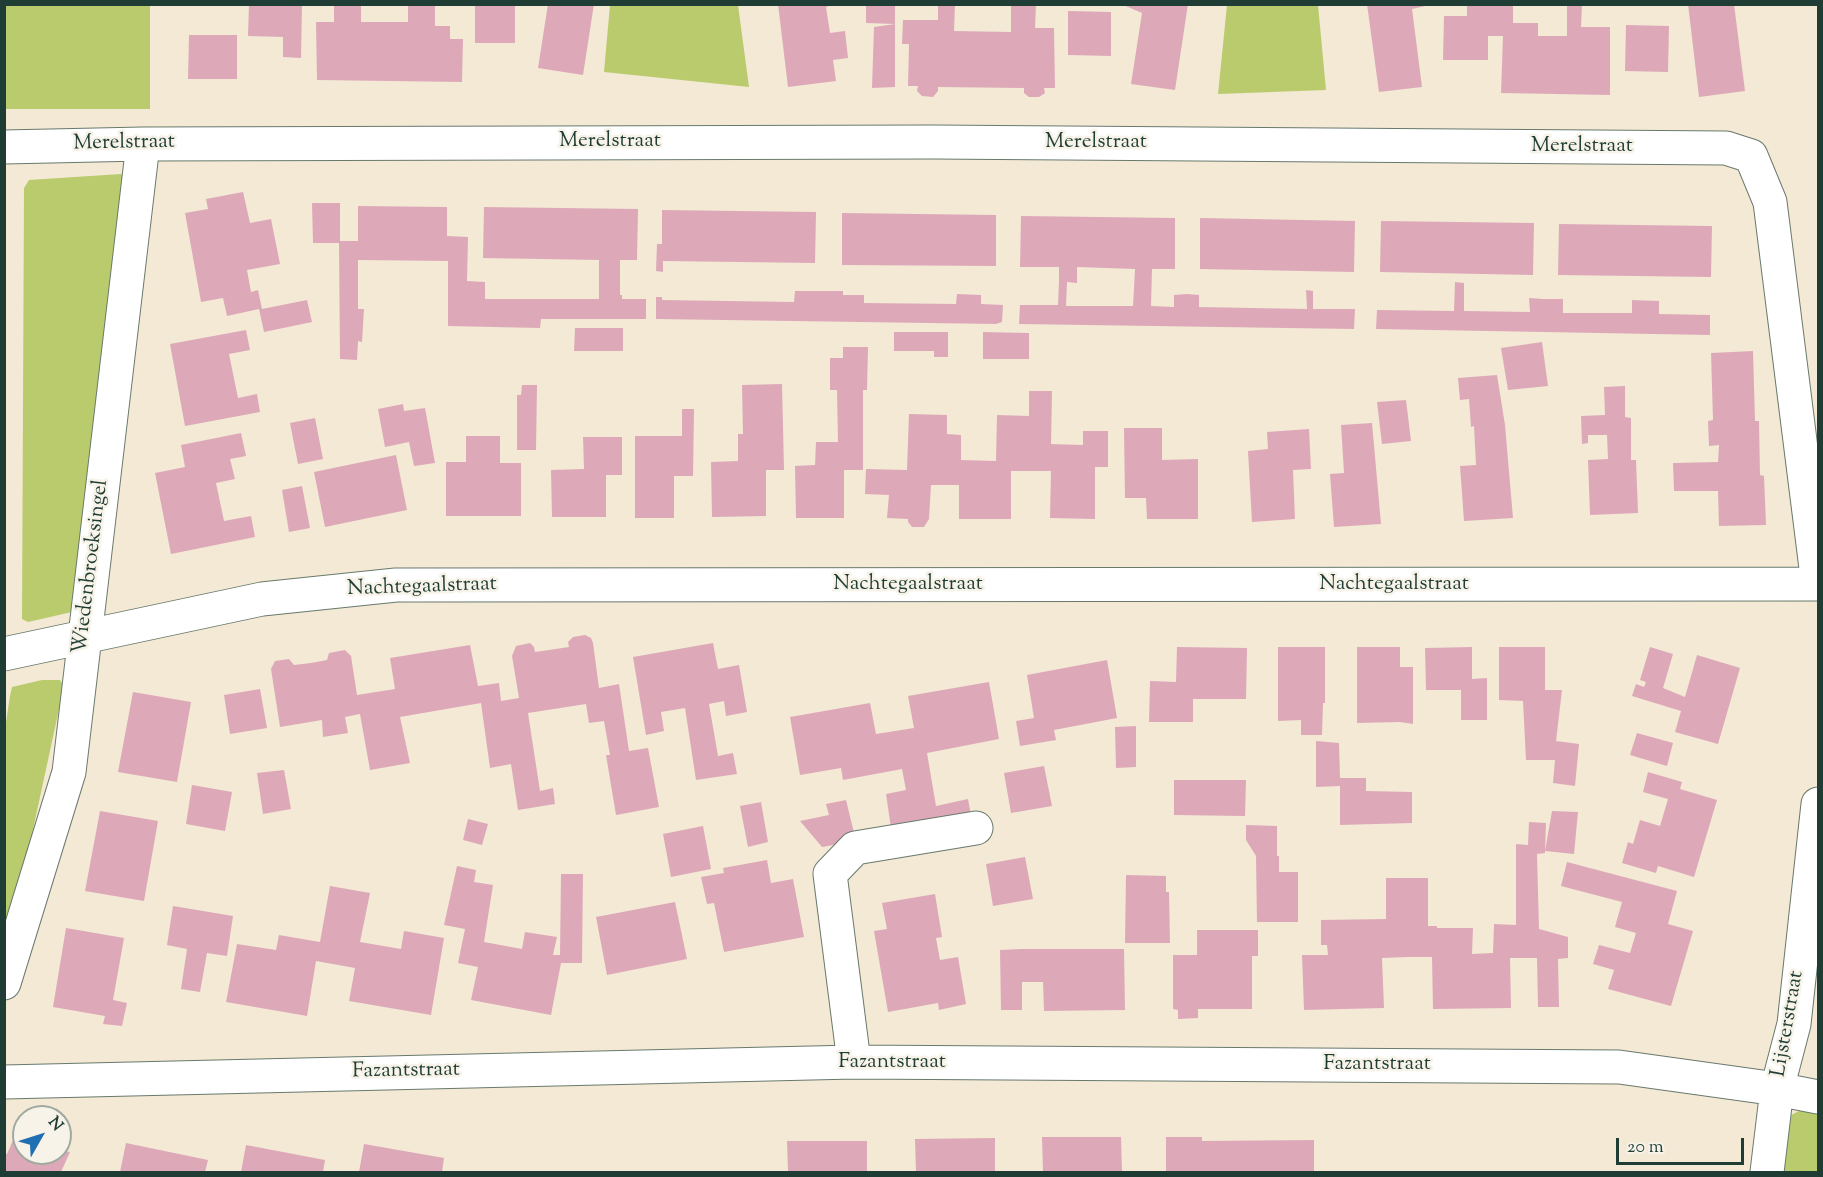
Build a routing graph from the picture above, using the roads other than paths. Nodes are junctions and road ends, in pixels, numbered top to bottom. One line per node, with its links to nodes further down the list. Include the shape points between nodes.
1 (143, 144): 2 (street, Merelstraat); 3 (street, Merelstraat, via 945,142 1726,148 1751,156 1770,202); 4 (street, Wiedenbroeksingel)
2 (4, 147)
3 (1818, 584): 4 (street, Nachtegaalstraat, via 396,585 262,599)
4 (83, 637): 5 (street, Nachtegaalstraat); 8 (street, Wiedenbroeksingel, via 69,772)
5 (4, 654)
6 (1818, 804): 11 (street, Lijsterstraat, via 1794,1024)
7 (976, 828): 9 (street, via 855,848 830,874)
8 (4, 983)
9 (854, 1062): 10 (street, Fazantstraat); 11 (street, Fazantstraat, via 1619,1067)
10 (4, 1082)
11 (1777, 1089): 12 (street, Fazantstraat); 13 (street, Lijsterstraat)
12 (1818, 1097)
13 (1767, 1173)

